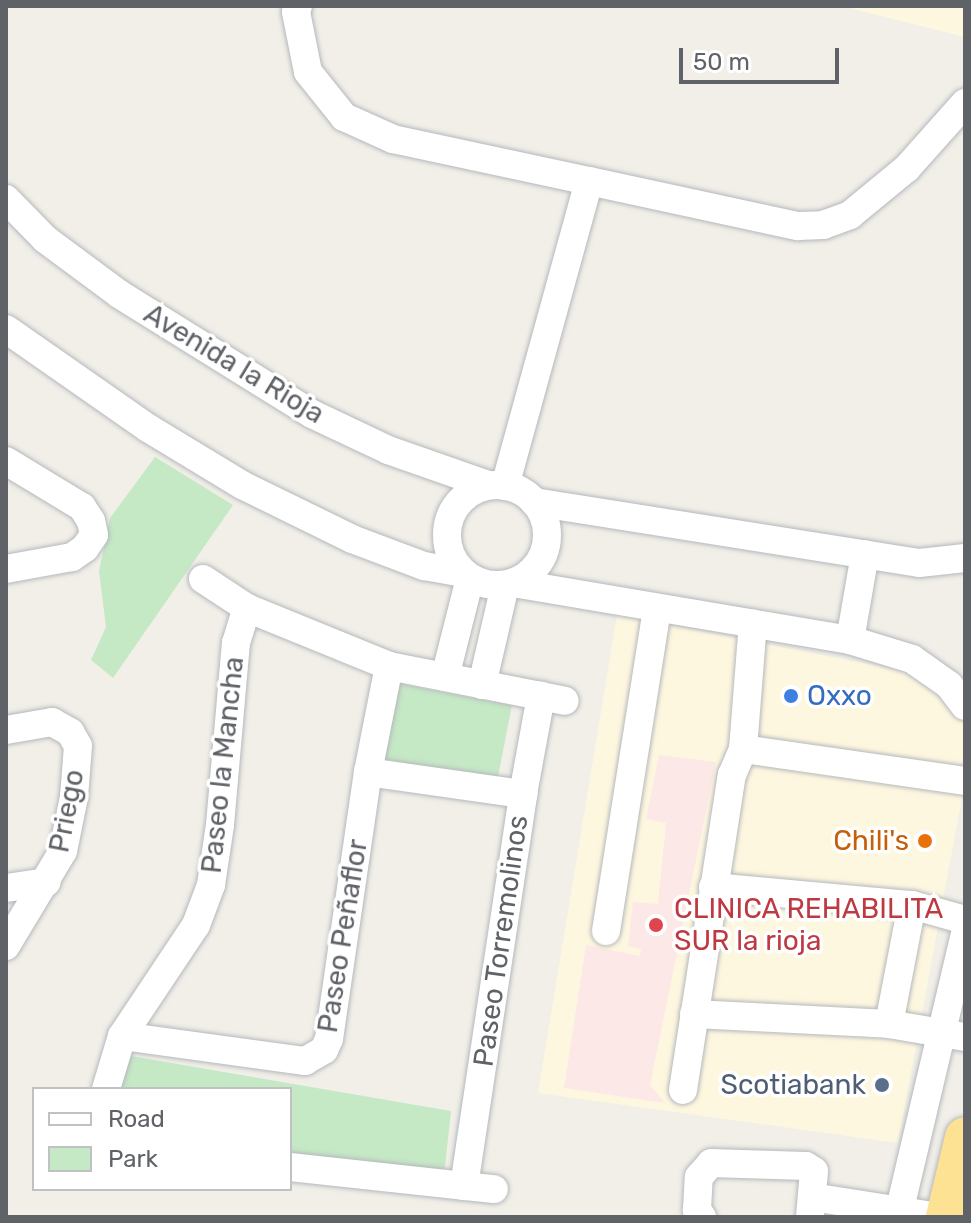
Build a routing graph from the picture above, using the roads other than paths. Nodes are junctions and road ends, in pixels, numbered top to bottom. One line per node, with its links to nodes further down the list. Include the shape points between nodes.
1 (298, 6): 3 (street, via 308,72 344,117 393,139)
2 (965, 103): 3 (street, via 907,168 850,215 823,225 798,226)
3 (589, 181): 7 (street)
4 (6, 199): 7 (street, Avenida la Rioja, via 45,239 119,294 312,414 388,450)
5 (6, 329): 12 (street, via 148,428 242,485 352,539 424,566)
6 (6, 461): 11 (street, via 82,507 94,535 72,557)
7 (497, 486): 8 (street, via 522,492); 12 (street, via 473,490 451,513 447,545)
8 (534, 502): 9 (street); 14 (street, via 543,516 545,549 533,569)
9 (865, 554): 10 (street, via 919,563); 18 (street)
10 (965, 558)
11 (6, 569)
12 (466, 575): 14 (street, via 493,586); 20 (street)
13 (203, 579): 15 (street)
14 (509, 584): 16 (street); 21 (street)
15 (247, 608): 19 (street); 38 (street, Paseo la Mancha, via 236,643 211,885 196,925)
16 (657, 608): 17 (street); 33 (street)
17 (753, 623): 18 (street); 24 (street)
18 (850, 640): 22 (street, via 912,659 949,685)
19 (389, 666): 20 (street); 25 (street, Paseo Peñaflor)
20 (445, 677): 21 (street)
21 (482, 685): 27 (street, Paseo Torremolinos, via 553,699)
22 (965, 706)
23 (6, 730): 28 (street, Priego, via 52,722 70,732 78,746 63,851)
24 (743, 749): 26 (street); 29 (street, via 732,775)
25 (368, 772): 27 (street); 38 (street, Paseo Peñaflor, via 324,1050 305,1061)
26 (965, 781)
27 (523, 794): 44 (street, Paseo Torremolinos)
28 (47, 882): 30 (street); 35 (street, Priego)
29 (713, 887): 31 (street); 36 (street)
30 (6, 888)
31 (912, 905): 32 (street); 37 (street)
32 (965, 920)
33 (606, 931)
34 (965, 934): 39 (street)
35 (6, 946)
36 (694, 1014): 37 (street); 41 (street)
37 (889, 1024): 39 (street)
38 (122, 1036): 40 (street, Paseo la Mancha)
39 (954, 1036): 47 (street)
40 (107, 1087)
41 (683, 1090)
42 (965, 1137): 50 (highway)
43 (292, 1167): 44 (street)
44 (464, 1186): 45 (street)
45 (494, 1189)
46 (811, 1207): 47 (street); 48 (street, via 814,1171 806,1166 711,1163 699,1177 697,1210)
47 (899, 1213): 49 (street)
48 (702, 1217)
49 (939, 1217)
50 (946, 1217)

